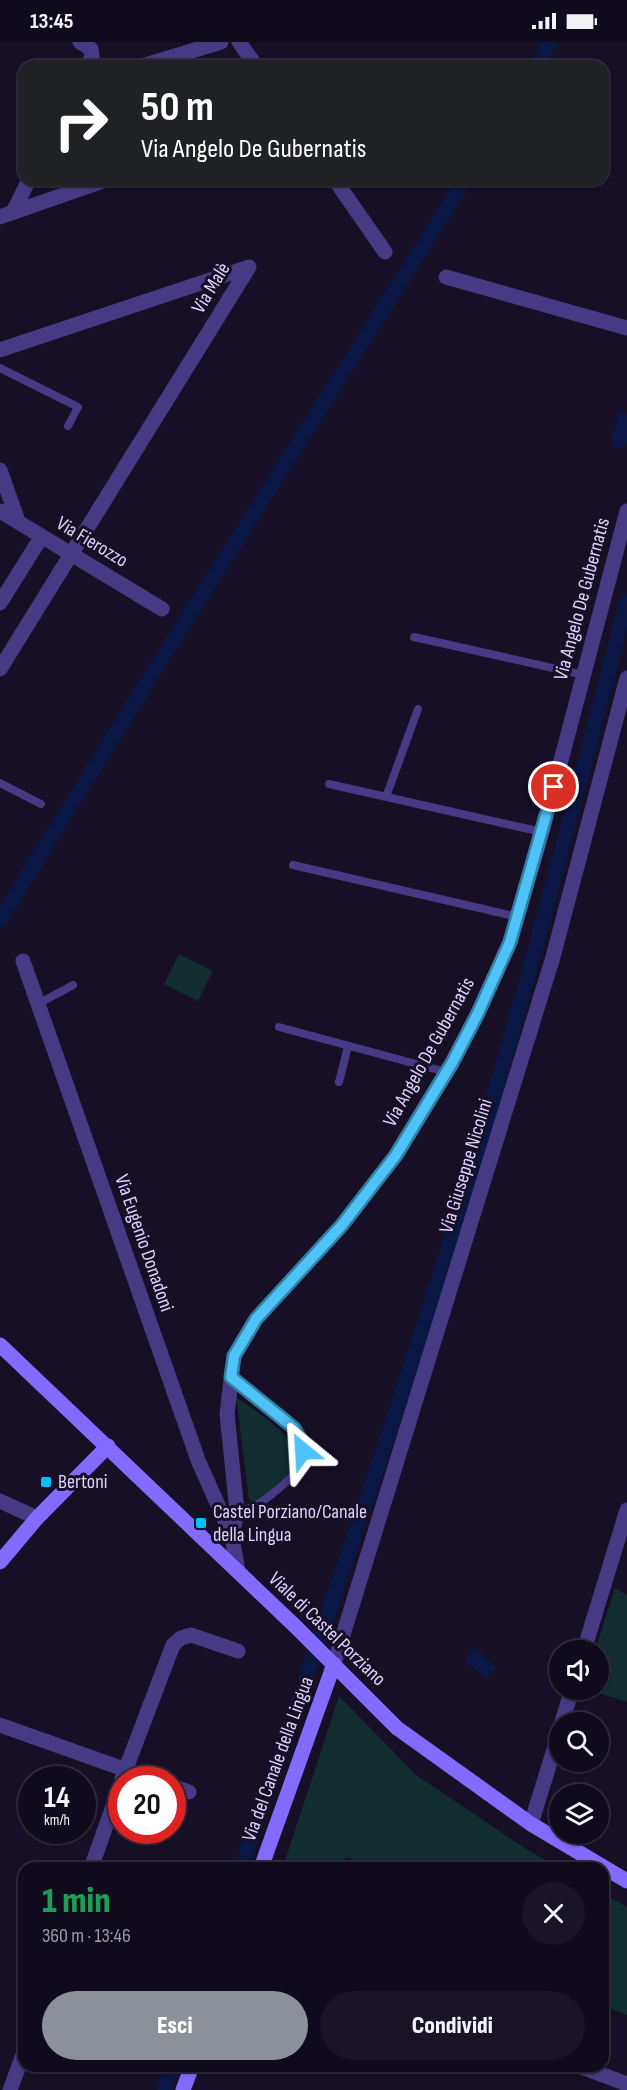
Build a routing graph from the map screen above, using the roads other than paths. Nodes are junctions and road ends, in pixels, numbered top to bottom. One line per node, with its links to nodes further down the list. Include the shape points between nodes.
1 (80, 42): 4 (street, via 91,49)
2 (221, 42): 5 (street)
3 (239, 42): 6 (street)
4 (93, 60)
5 (162, 60)
6 (252, 60)
7 (25, 186): 10 (street)
8 (88, 186): 10 (street)
9 (339, 186): 11 (street)
10 (6, 214)
11 (385, 252)
12 (446, 277): 13 (street)
13 (627, 328)
14 (0, 350): 22 (street, Via Malè, via 249,267)
15 (0, 368): 16 (lane, via 78,407)
16 (68, 426)
17 (0, 470): 20 (street)
18 (0, 511): 20 (street, Via Fierozzo)
19 (627, 511): 27 (street, Via Angelo De Gubernatis)
20 (18, 522): 21 (street, Via Fierozzo)
21 (42, 536): 22 (street, Via Fierozzo); 23 (street)
22 (73, 554): 24 (street, Via Fierozzo); 26 (street)
23 (0, 603)
24 (162, 609)
25 (414, 637): 27 (lane)
26 (0, 669)
27 (584, 675): 34 (street, Via Angelo De Gubernatis)
28 (627, 678): 56 (street, Via Giuseppe Nicolini, via 553,957)
29 (418, 709): 32 (lane)
30 (0, 783): 33 (lane)
31 (329, 784): 32 (lane)
32 (386, 797): 34 (lane)
33 (41, 804)
34 (542, 832): 36 (street, Via Angelo De Gubernatis)
35 (293, 865): 36 (lane)
36 (518, 917): 42 (street, Via Angelo De Gubernatis, via 478,1013)
37 (23, 961): 39 (street, Via Eugenio Donadoni)
38 (73, 986): 39 (lane)
39 (38, 1004): 51 (street, Via Eugenio Donadoni, via 198,1460)
40 (279, 1027): 41 (lane)
41 (348, 1046): 42 (lane); 43 (lane)
42 (446, 1072): 45 (street, Via Angelo De Gubernatis, via 396,1155 342,1225 256,1319 234,1356)
43 (339, 1082)
44 (0, 1345): 46 (street, Viale di Castel Porziano)
45 (231, 1377): 49 (street, Via Angelo De Gubernatis, via 227,1414); 49 (lane, via 294,1428 303,1451 303,1460 294,1475 265,1501)
46 (108, 1446): 50 (street); 53 (street, Viale di Castel Porziano)
47 (0, 1501): 50 (street)
48 (627, 1510): 54 (street)
49 (237, 1511): 51 (street, Via Angelo De Gubernatis)
50 (37, 1518): 52 (street)
51 (232, 1537): 53 (street, Via Angelo De Gubernatis)
52 (0, 1562)
53 (238, 1571): 56 (street, Viale di Castel Porziano)
54 (587, 1640)
55 (238, 1651): 58 (street, via 191,1635 173,1645)
56 (330, 1660): 64 (street, Viale di Castel Porziano, via 397,1728); 66 (street, Via del Canale della Lingua)
57 (0, 1725): 60 (street)
58 (127, 1766)
59 (549, 1766): 64 (street)
60 (108, 1771)
61 (186, 1791): 62 (street)
62 (189, 1792)
63 (108, 1820): 65 (street)
64 (531, 1824): 67 (street, Viale di Castel Porziano)
65 (93, 1862)
66 (263, 1862)
67 (595, 1862)
68 (609, 1870): 69 (street, Viale di Castel Porziano)
69 (627, 1881)
70 (18, 2068): 74 (street)
71 (190, 2072): 75 (street)
72 (595, 2072): 73 (street)
73 (627, 2084)
74 (10, 2090)
75 (183, 2090)

